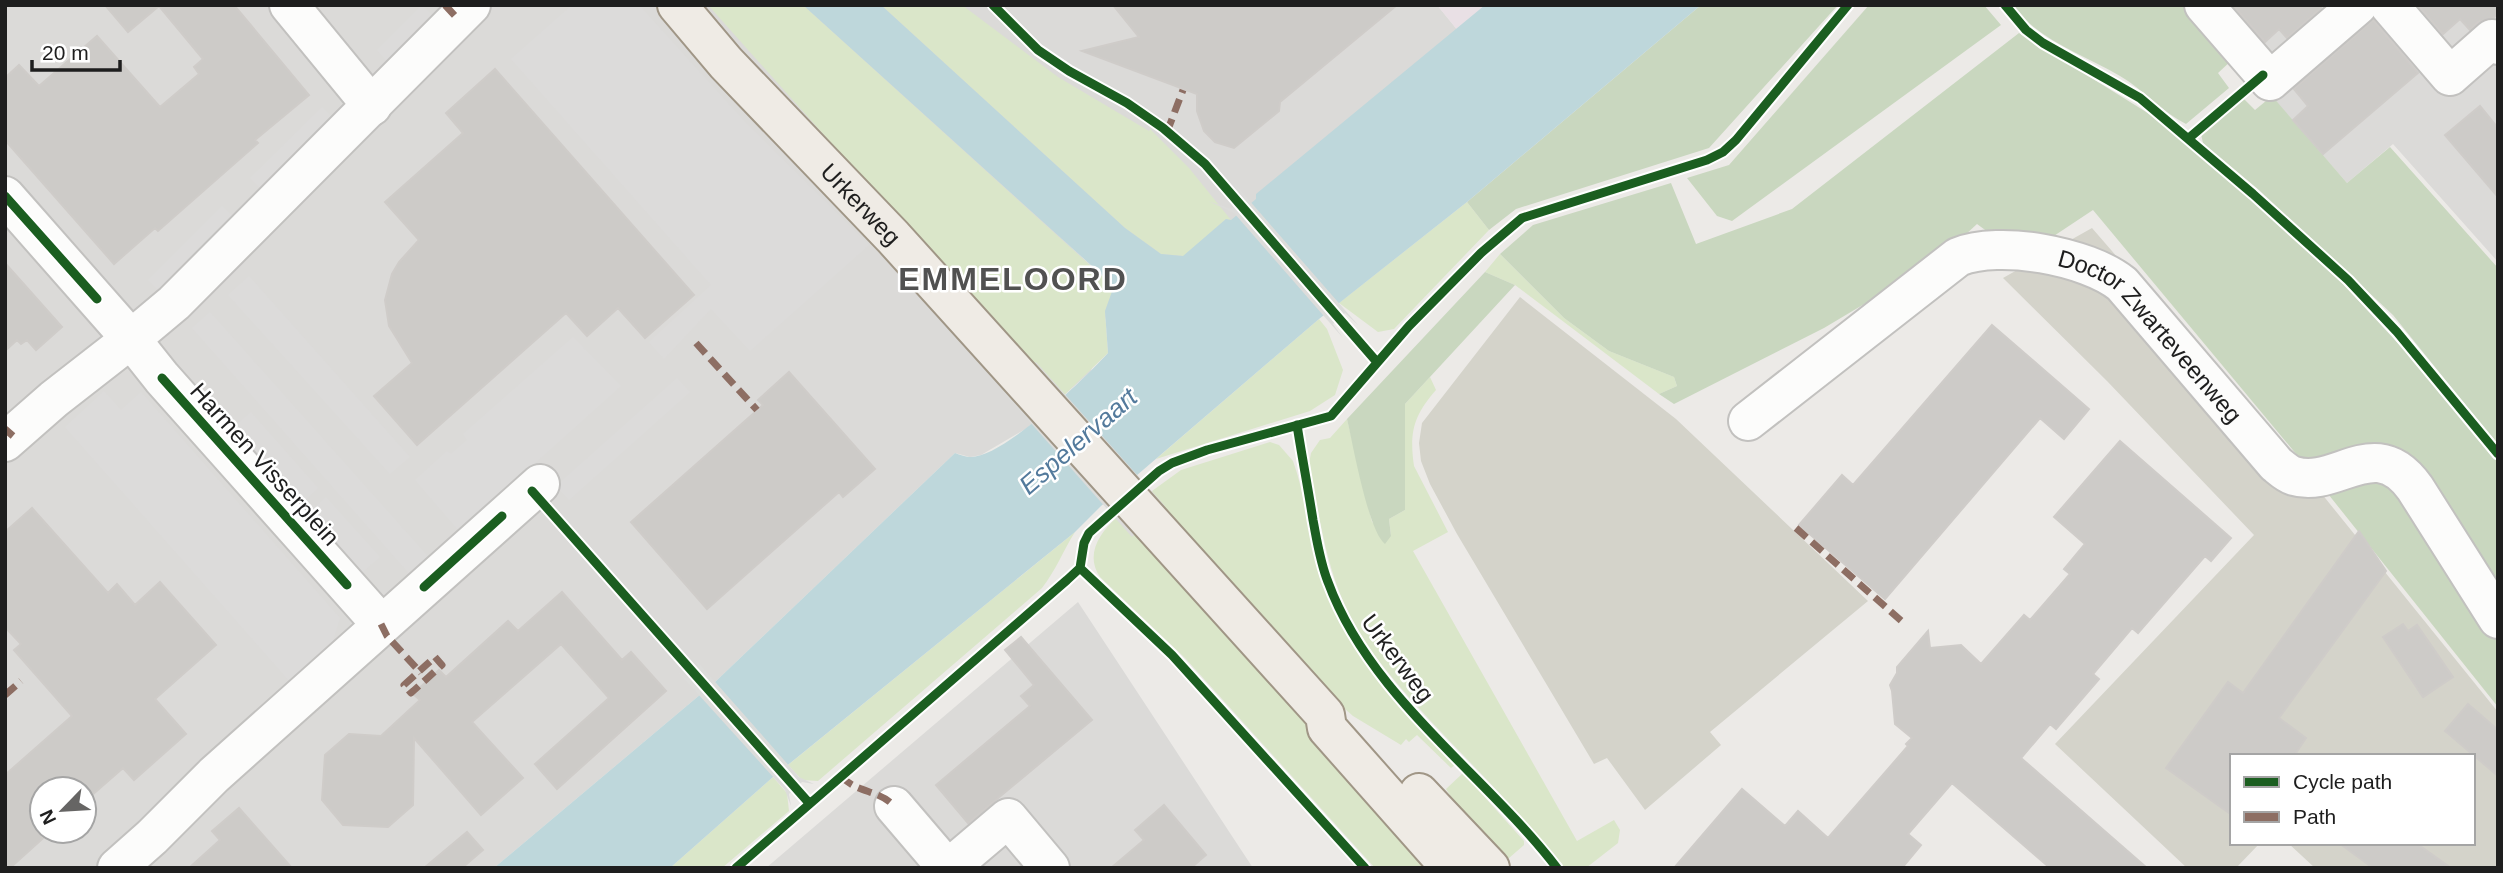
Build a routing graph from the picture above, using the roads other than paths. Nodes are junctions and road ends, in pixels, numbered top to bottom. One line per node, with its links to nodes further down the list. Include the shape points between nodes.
1 (289, 5): 8 (street)
2 (471, 5): 8 (street)
3 (677, 5): 16 (main road, Urkerweg)
4 (2204, 5): 5 (street, via 2270,81)
5 (2358, 5)
6 (2389, 5): 7 (street, via 2450,76)
7 (2496, 39)
8 (372, 106): 10 (street, via 174,303)
9 (5, 196): 10 (street, Harmen Visserplein)
10 (131, 339): 12 (street); 15 (street, Harmen Visserplein)
11 (1748, 421): 14 (street, Doctor Zwarteveenweg, via 1958,257 1987,249 2069,259 2122,284 2276,464 2290,474 2316,476 2372,463 2400,471)
12 (5, 442)
13 (540, 484): 15 (street)
14 (2498, 619)
15 (381, 624): 18 (street)
16 (1325, 715): 21 (main road, Urkerweg, via 1327,728); 22 (main road, Urkerweg, via 1340,716)
17 (894, 806): 19 (street)
18 (117, 868)
19 (948, 868): 20 (street, via 1008,818)
20 (1050, 868)
21 (1451, 868)
22 (1490, 868)

